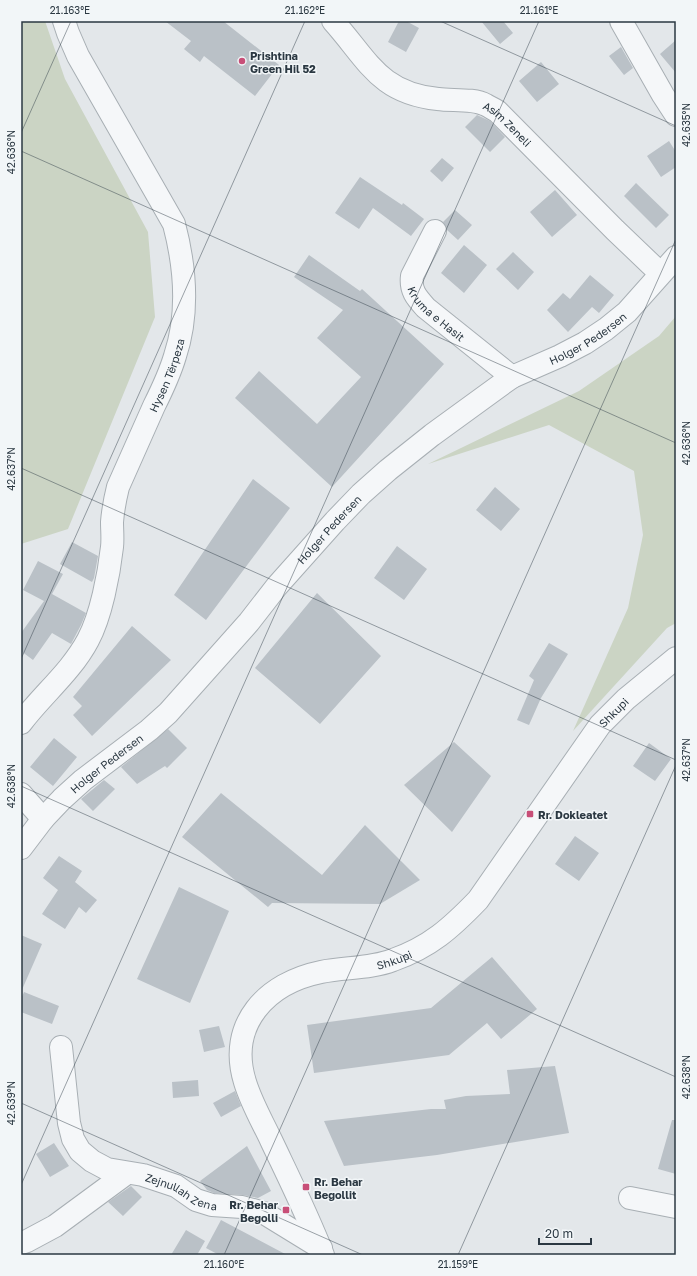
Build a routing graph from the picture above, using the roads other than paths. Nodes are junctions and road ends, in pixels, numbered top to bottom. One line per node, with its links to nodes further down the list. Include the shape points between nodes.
1 (64, 21): 10 (street, Hysen Tërpeza, via 78,56 174,224 180,250 184,304 176,356 118,487 105,585 88,640 74,662)
2 (333, 21): 7 (street, Asim Zeneli, via 380,77 395,88 437,99 485,104 497,111)
3 (621, 21): 4 (street)
4 (676, 115)
5 (435, 231): 8 (street, Kruma e Hasit, via 412,276 411,284 415,296 426,308)
6 (676, 257): 7 (street, Holger Pedersen)
7 (660, 273): 8 (street, Holger Pedersen, via 627,312 585,343)
8 (512, 377): 12 (street, Holger Pedersen, via 432,435 361,494 277,586 249,622 168,713 83,780)
9 (676, 658): 19 (street, Shkupi, via 600,724 478,900 456,924 434,941 391,961 321,972 297,980 275,991 258,1006 247,1023 240,1041 240,1061 245,1082)
10 (21, 723)
11 (21, 794): 12 (street)
12 (43, 819): 13 (street, Holger Pedersen)
13 (21, 848)
14 (61, 1047): 15 (street, Zejnullah Zena, via 73,1139 80,1151 92,1161 106,1169)
15 (127, 1172): 18 (street, via 55,1226); 19 (street, Zejnullah Zena, via 176,1186 196,1200 212,1205 242,1206 264,1213)
16 (630, 1198): 17 (street)
17 (676, 1207)
18 (21, 1243)
19 (322, 1251)

